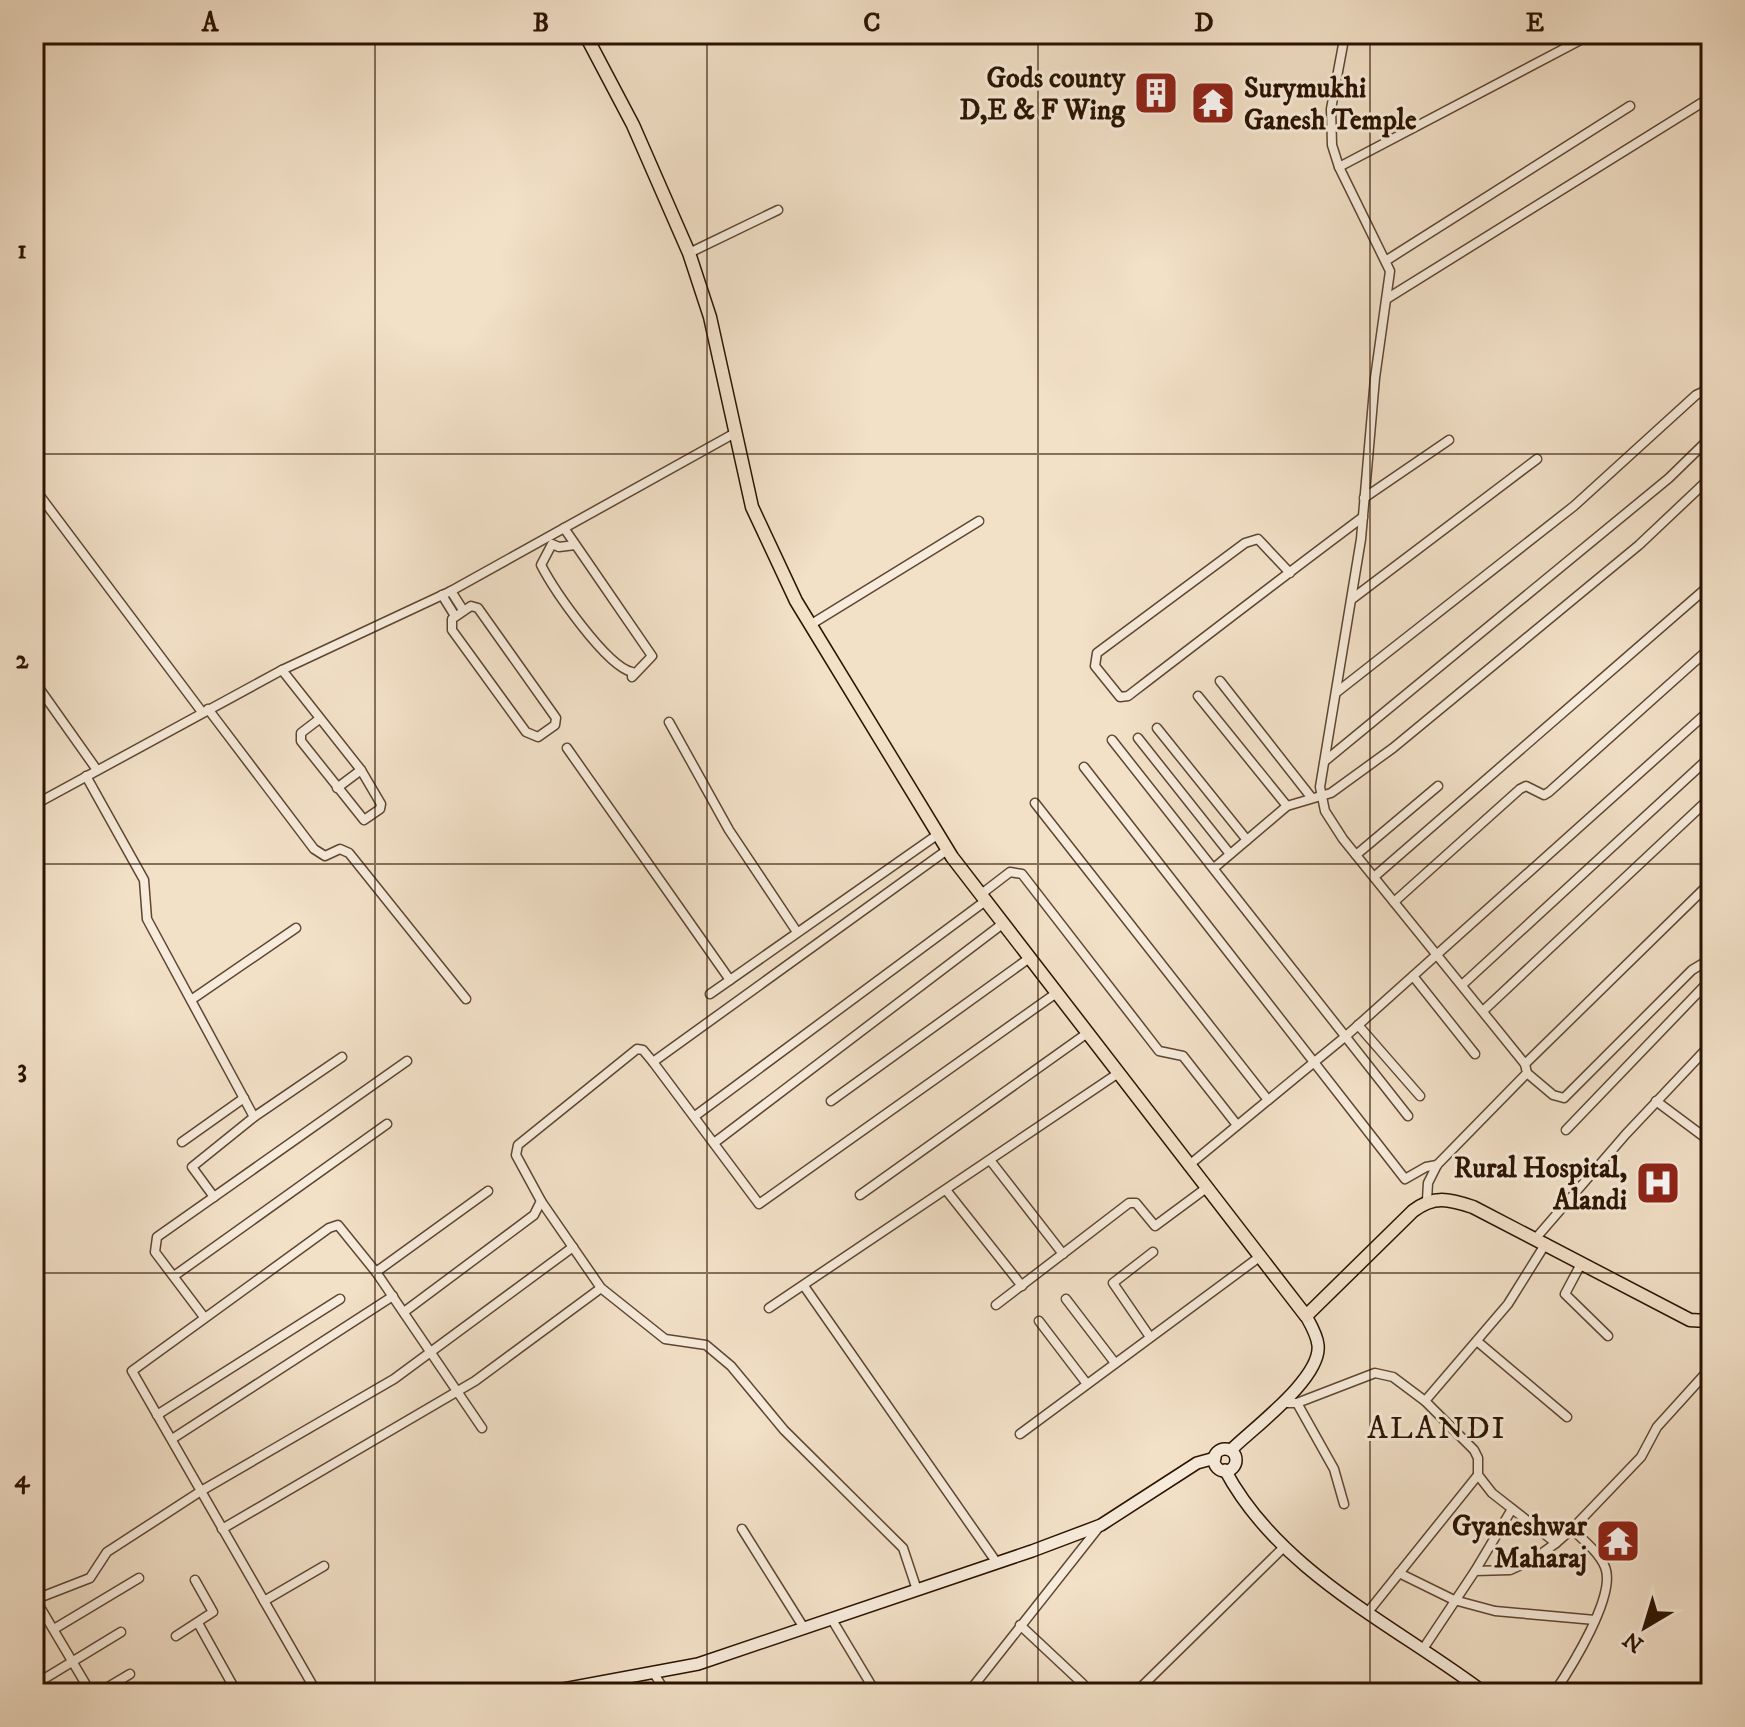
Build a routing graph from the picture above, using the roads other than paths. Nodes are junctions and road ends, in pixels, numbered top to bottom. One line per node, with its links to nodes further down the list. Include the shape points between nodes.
1 (585, 34): 8 (main road, via 640,139)
2 (1345, 34): 6 (street, via 1330,127)
3 (1592, 34): 6 (street)
4 (1711, 97): 10 (street)
5 (1630, 106): 9 (street)
6 (1339, 167): 9 (street)
7 (778, 210): 8 (street)
8 (689, 253): 12 (main road, via 710,317)
9 (1387, 260): 10 (street)
10 (1388, 298): 18 (street)
11 (1711, 388): 33 (street, via 1696,395 1552,524)
12 (735, 433): 21 (street); 28 (main road, via 752,507)
13 (1711, 437): 44 (street, via 1669,478)
14 (1449, 440): 18 (street)
15 (1537, 459): 26 (street)
16 (1711, 477): 51 (street, via 1639,545 1437,711 1341,787)
17 (34, 488): 36 (street)
18 (1364, 498): 19 (street)
19 (1363, 517): 23 (street); 26 (street)
20 (979, 521): 28 (street)
21 (564, 528): 22 (street); 25 (street)
22 (575, 545): 22 (street, via 552,544 541,565 582,624 632,677 652,656)
23 (1290, 573): 23 (street, via 1258,539 1245,543 1097,653 1095,666 1113,693 1128,696)
24 (1711, 584): 62 (street)
25 (447, 593): 27 (street); 30 (street)
26 (1352, 600): 33 (street)
27 (459, 613): 27 (street, via 478,608 556,718 555,725 534,738 526,732 452,630 450,622)
28 (810, 625): 56 (main road)
29 (1711, 647): 65 (street, via 1549,792 1520,789)
30 (282, 670): 36 (street); 37 (street)
31 (34, 681): 46 (street)
32 (1220, 681): 51 (street)
33 (1336, 693): 44 (street)
34 (1198, 696): 55 (street)
35 (1711, 709): 69 (street)
36 (205, 710): 46 (street); 78 (street, via 314,849 325,856 340,849 349,853)
37 (318, 720): 47 (street); 50 (street, via 300,737)
38 (669, 722): 68 (street, via 729,830)
39 (1157, 728): 57 (street)
40 (1138, 738): 59 (street)
41 (1112, 740): 61 (street)
42 (567, 748): 74 (street)
43 (1711, 756): 75 (street)
44 (1324, 762): 51 (street)
45 (1084, 767): 89 (street)
46 (97, 770): 48 (street)
47 (361, 770): 50 (street); 50 (street, via 380,809 362,820)
48 (86, 776): 54 (street); 79 (street, via 144,880 147,919)
49 (1438, 786): 60 (street)
50 (337, 788)
51 (1316, 797): 55 (street); 60 (street)
52 (1711, 797): 80 (street)
53 (1035, 803): 94 (street)
54 (34, 805)
55 (1287, 806): 57 (street)
56 (937, 835): 58 (main road); 68 (street)
57 (1247, 840): 59 (street)
58 (947, 850): 64 (main road); 88 (street)
59 (1230, 854): 61 (street)
60 (1356, 855): 62 (street)
61 (1214, 868): 83 (street)
62 (1374, 877): 65 (street)
63 (1711, 882): 90 (street)
64 (982, 899): 66 (main road); 97 (street); 101 (street, via 1010,872 1022,874 1159,1051 1183,1056)
65 (1394, 902): 69 (street)
66 (1001, 925): 70 (main road); 105 (street)
67 (296, 928): 79 (street)
68 (797, 932): 74 (street)
69 (1438, 955): 72 (street); 75 (street)
70 (1028, 959): 77 (main road); 95 (street)
71 (1711, 966): 90 (street, via 1692,970 1564,1098 1553,1095)
72 (1413, 976): 81 (street); 85 (street)
73 (1711, 979): 102 (street)
74 (730, 980): 76 (street)
75 (1462, 985): 80 (street)
76 (710, 994)
77 (1055, 994): 82 (main road); 105 (street, via 765,1202 754,1201)
78 (466, 999)
79 (191, 1000): 93 (street)
80 (1483, 1011): 90 (street)
81 (1358, 1025): 83 (street); 92 (street)
82 (1086, 1034): 91 (main road); 112 (street)
83 (1346, 1036): 89 (street); 98 (street)
84 (1711, 1044): 96 (street)
85 (1475, 1054)
86 (342, 1057): 99 (street)
87 (407, 1061): 113 (street)
88 (653, 1062): 97 (street); 115 (street, via 637,1049 518,1145 516,1155)
89 (1312, 1064): 94 (street); 107 (street, via 1405,1179)
90 (1526, 1069): 107 (street)
91 (1117, 1074): 106 (street); 108 (main road)
92 (1420, 1096)
93 (244, 1098): 99 (street); 103 (street)
94 (1268, 1100): 101 (street)
95 (831, 1101)
96 (1656, 1101): 104 (street); 116 (street)
97 (695, 1116): 105 (street)
98 (1408, 1116)
99 (254, 1117): 113 (street, via 192,1167)
100 (387, 1124): 123 (street)
101 (1237, 1125): 108 (street)
102 (1566, 1130)
103 (182, 1142)
104 (1711, 1142)
105 (714, 1143)
106 (990, 1160): 110 (street); 119 (street)
107 (1437, 1165): 114 (street)
108 (1188, 1166): 109 (main road)
109 (1205, 1189): 119 (street, via 1155,1226 1136,1203 1129,1203); 120 (main road)
110 (946, 1190): 124 (street); 125 (street)
111 (488, 1191): 122 (street)
112 (860, 1195)
113 (214, 1197): 123 (street, via 153,1244)
114 (1427, 1200): 116 (main road, via 1473,1207); 133 (main road)
115 (541, 1201): 117 (street); 132 (street, via 534,1215)
116 (1541, 1240): 121 (main road); 139 (street, via 1508,1304)
117 (573, 1247): 126 (street); 140 (street)
118 (1153, 1252): 138 (street, via 1113,1283)
119 (1063, 1254): 125 (street)
120 (1258, 1258): 133 (main road); 138 (street)
121 (1582, 1262): 135 (main road, via 1690,1320); 137 (street, via 1565,1294)
122 (376, 1272): 127 (street); 134 (street, via 338,1225)
123 (174, 1276): 134 (street)
124 (804, 1286): 131 (street); 164 (street)
125 (1022, 1286): 130 (street)
126 (601, 1288): 143 (street); 170 (street, via 665,1339 706,1345 731,1366 784,1430 903,1548)
127 (393, 1296): 132 (street); 150 (street)
128 (340, 1299): 146 (street)
129 (1066, 1299): 141 (street)
130 (996, 1305)
131 (769, 1308)
132 (404, 1312): 140 (street)
133 (1306, 1316): 145 (main road, via 1319,1348)
134 (204, 1317): 146 (street, via 132,1371)
135 (1709, 1319): 161 (street, via 1705,1374 1657,1427 1641,1457)
136 (1039, 1321): 142 (street)
137 (1608, 1336)
138 (1150, 1337): 141 (street)
139 (1478, 1342): 144 (street); 147 (street)
140 (432, 1353): 143 (street); 155 (street)
141 (1115, 1363): 142 (street)
142 (1087, 1384): 149 (street)
143 (458, 1390): 148 (street); 159 (street)
144 (1425, 1401): 145 (street, via 1393,1377 1375,1373); 154 (street, via 1474,1450)
145 (1291, 1403): 151 (main road); 156 (street, via 1334,1469)
146 (157, 1415): 150 (street)
147 (1567, 1417)
148 (482, 1428)
149 (1020, 1434)
150 (172, 1439): 155 (street)
151 (1231, 1450): 152 (main road, via 1220,1450); 153 (main road, via 1236,1463)
152 (1215, 1458): 153 (main road, via 1218,1468); 158 (main road, via 1197,1463)
153 (1225, 1470): 163 (main road, via 1245,1506)
154 (1478, 1475): 157 (street); 167 (street)
155 (201, 1491): 159 (street); 171 (street, via 107,1552 90,1578)
156 (1344, 1504)
157 (1512, 1509): 162 (street); 166 (street)
158 (1101, 1525): 164 (main road); 178 (street)
159 (222, 1529): 173 (street)
160 (742, 1529): 179 (street)
161 (1572, 1529): 162 (street); 176 (street, via 1606,1568)
162 (1556, 1543): 166 (street, via 1510,1570)
163 (1284, 1547): 174 (main road); 197 (street)
164 (997, 1563): 170 (main road)
165 (324, 1566): 173 (street)
166 (1475, 1571): 172 (street)
167 (1399, 1573): 172 (street); 174 (street)
168 (139, 1578): 180 (street)
169 (195, 1580): 177 (street, via 213,1612)
170 (917, 1590): 175 (main road)
171 (35, 1598): 180 (street)
172 (1454, 1600): 176 (street, via 1508,1613); 183 (street)
173 (264, 1601): 192 (street)
174 (1368, 1612): 183 (main road)
175 (831, 1618): 179 (main road); 195 (street)
176 (1595, 1620): 199 (street, via 1584,1648)
177 (198, 1623): 182 (street); 191 (street)
178 (1020, 1625): 187 (street); 196 (street)
179 (804, 1628): 186 (main road)
180 (54, 1629): 184 (street)
181 (121, 1632): 184 (street)
182 (176, 1636)
183 (1423, 1649): 198 (main road)
184 (73, 1661): 188 (street); 189 (street)
185 (130, 1674): 190 (street)
186 (655, 1675): 193 (main road); 194 (street)
187 (1083, 1684)
188 (34, 1685)
189 (91, 1693)
190 (98, 1693)
191 (237, 1693)
192 (317, 1693)
193 (542, 1693)
194 (666, 1693)
195 (876, 1693)
196 (968, 1693)
197 (1135, 1693)
198 (1485, 1693)
199 (1554, 1693)

